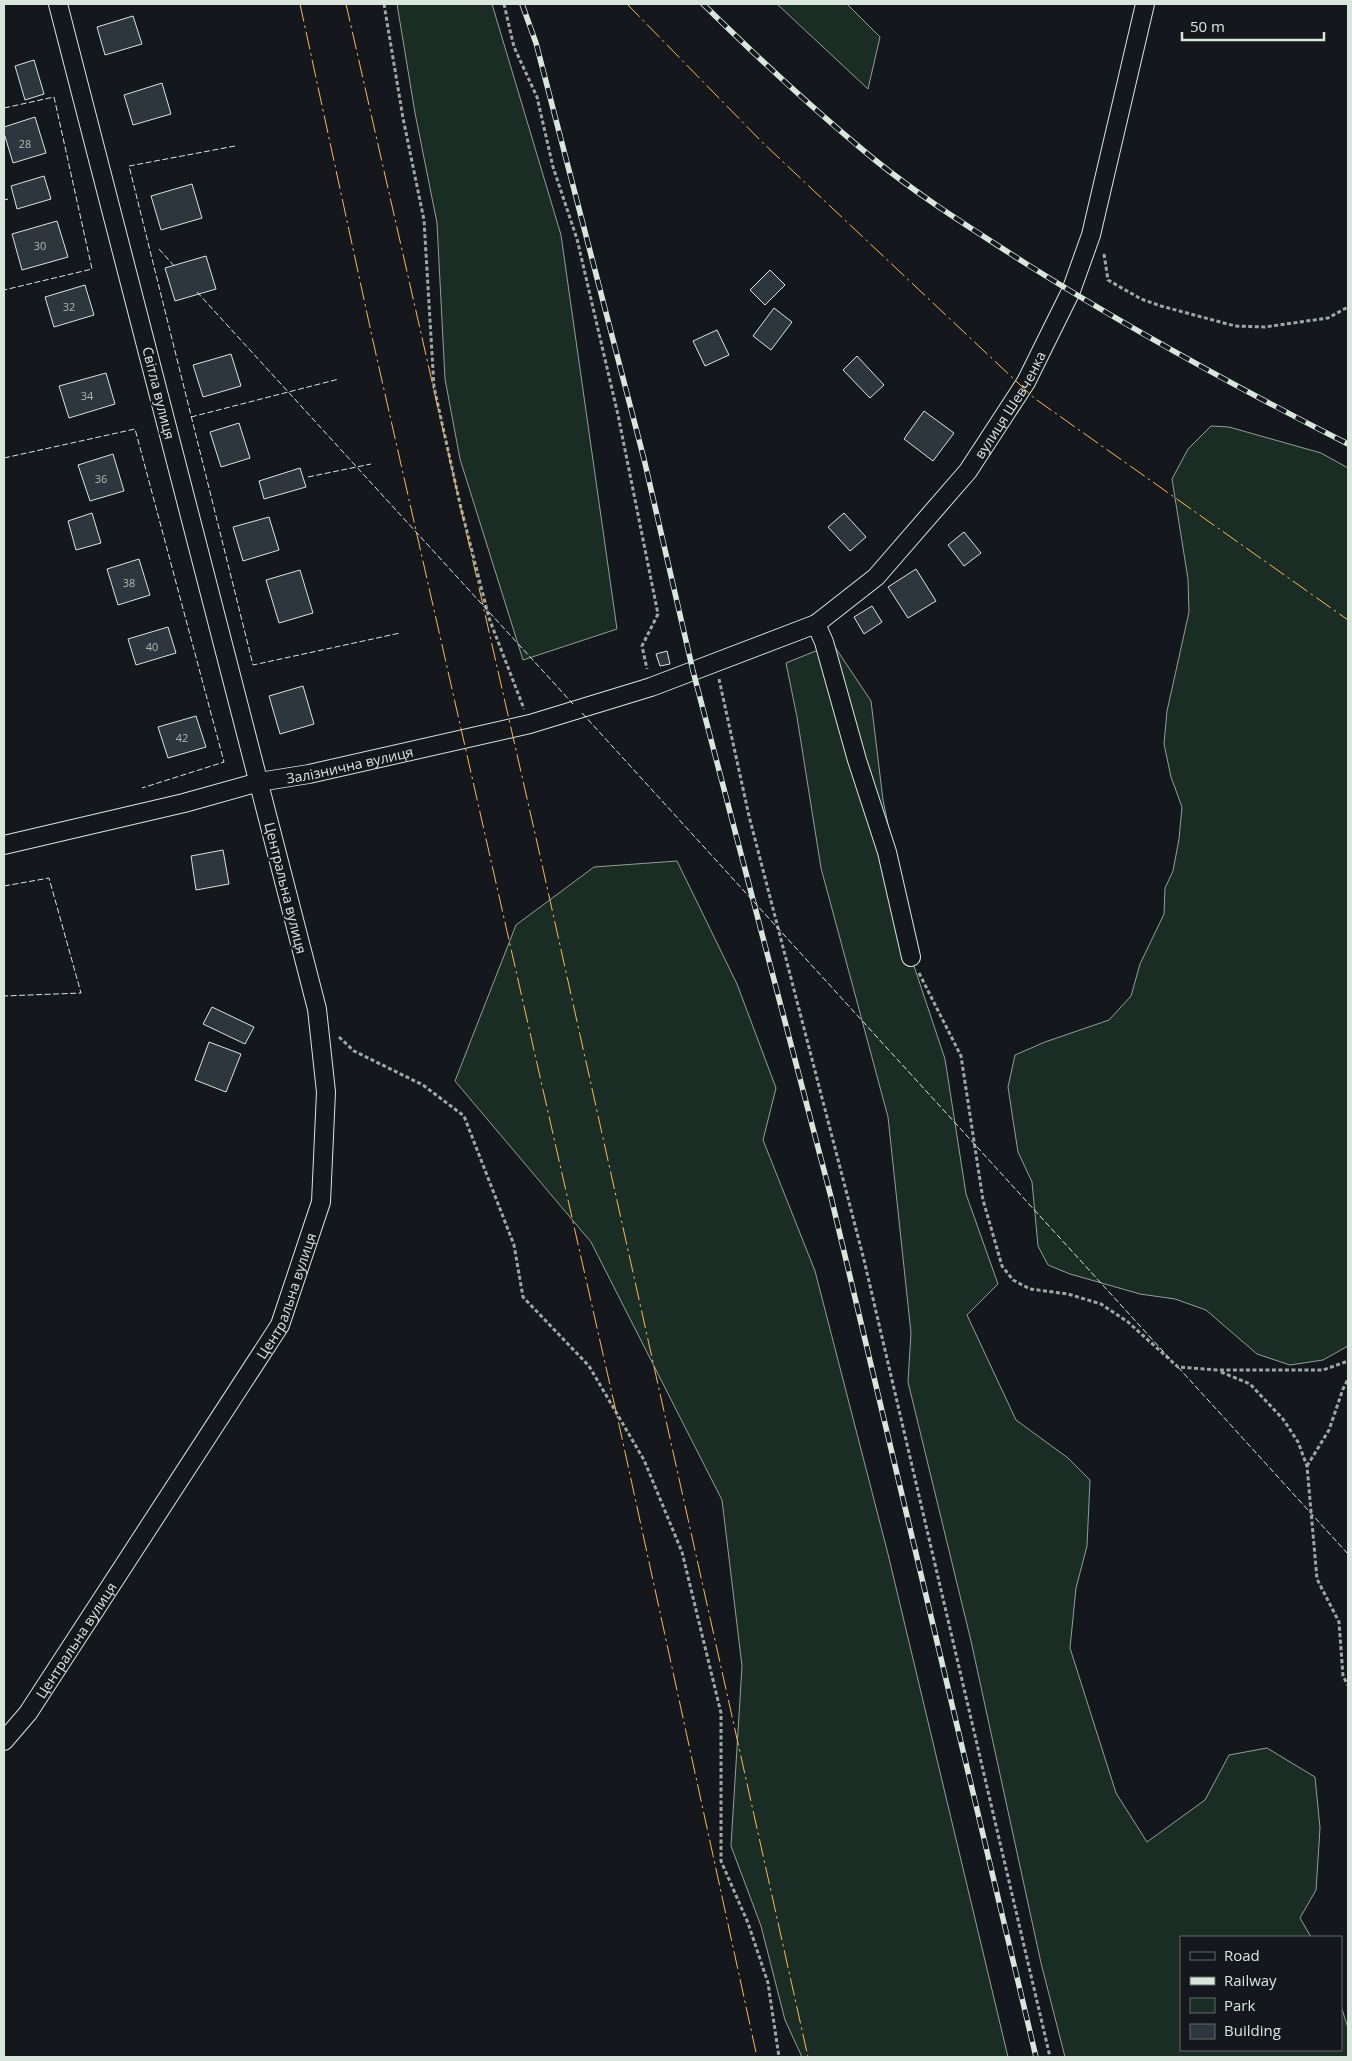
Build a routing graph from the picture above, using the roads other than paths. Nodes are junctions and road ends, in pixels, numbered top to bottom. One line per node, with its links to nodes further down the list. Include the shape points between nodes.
1 (58, 4): 5 (street, Світла вулиця)
2 (1145, 4): 3 (street, вулиця Шевченка, via 1091,235 1070,291 1026,382 968,471 876,577)
3 (816, 624): 4 (street, вулиця Шевченка); 7 (street, via 827,650 887,852)
4 (693, 671): 5 (street, Залізнична вулиця, via 530,724 310,774)
5 (259, 782): 6 (street, Залізнична вулиця); 8 (street, Центральна вулиця, via 317,1009 326,1092 321,1202 280,1325 28,1713)
6 (4, 845)
7 (911, 957)
8 (4, 1741)

